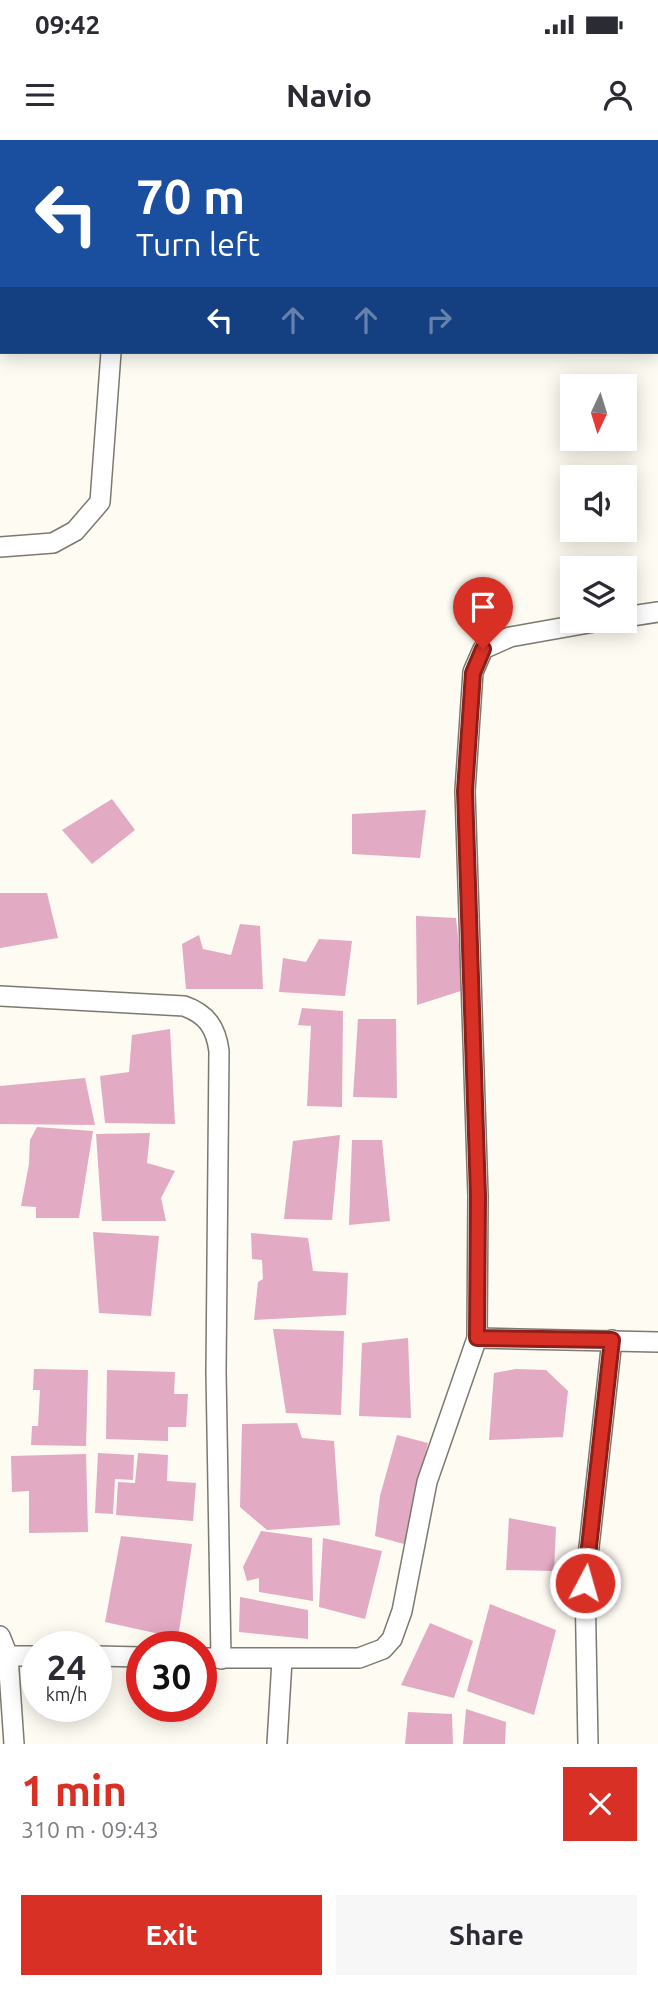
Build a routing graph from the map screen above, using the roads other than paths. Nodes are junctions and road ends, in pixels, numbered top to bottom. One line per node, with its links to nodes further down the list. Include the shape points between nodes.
1 (111, 354): 2 (street, via 100,502 75,531 53,544)
2 (0, 547)
3 (658, 611): 4 (street)
4 (637, 615)
5 (560, 629): 7 (street, via 501,640 483,649 473,673 465,791 478,1196)
6 (0, 996): 10 (street, via 184,1006 204,1016 216,1031)
7 (477, 1338): 8 (street); 14 (street, via 427,1482 402,1611 392,1639 383,1649 359,1658)
8 (612, 1340): 9 (street); 17 (street, via 585,1583)
9 (658, 1342)
10 (211, 1631)
11 (0, 1636): 12 (street)
12 (4, 1656): 15 (street)
13 (217, 1658): 14 (street)
14 (282, 1660): 16 (street)
15 (14, 1744)
16 (277, 1744)
17 (588, 1744)

